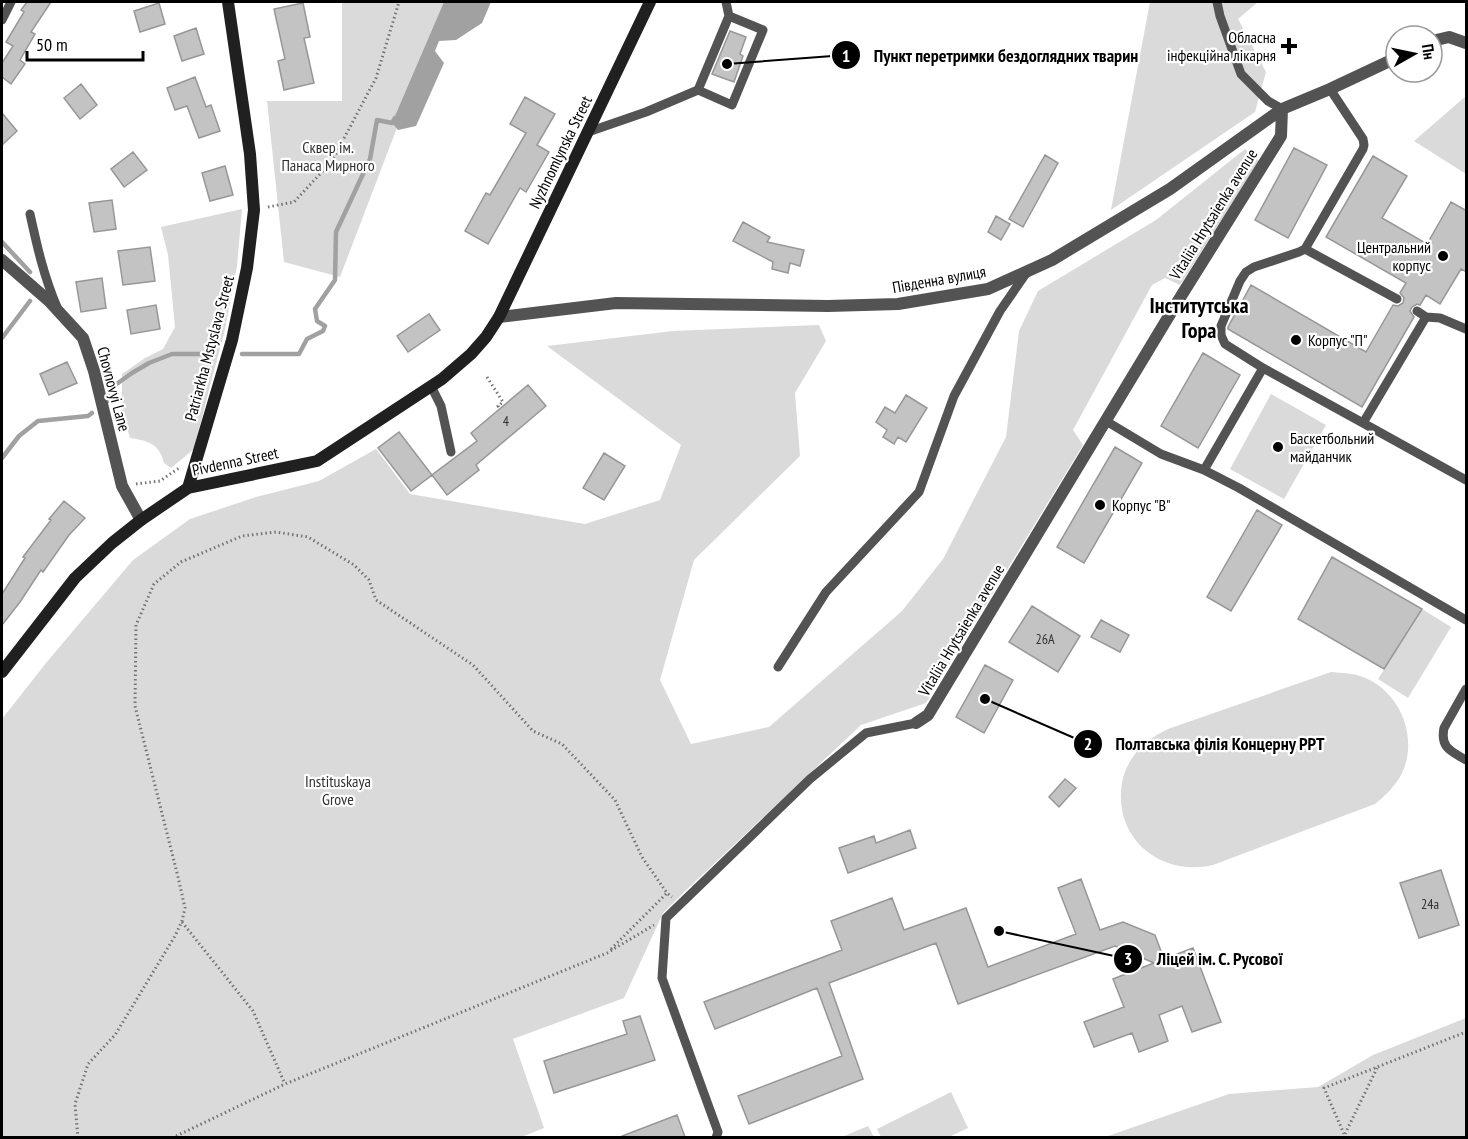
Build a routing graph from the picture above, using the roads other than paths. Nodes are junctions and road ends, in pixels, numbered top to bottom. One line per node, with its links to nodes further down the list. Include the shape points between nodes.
1 (11, 2): 7 (lane)
2 (228, 2): 32 (main road, Patriarkha Mstyslava Street, via 254,210 232,340)
3 (650, 2): 14 (main road, Nyzhnomlynska Street)
4 (726, 2): 6 (lane)
5 (1217, 2): 13 (lane, via 1241,74 1268,101)
6 (729, 16): 12 (lane); 12 (lane, via 763,30 732,105)
7 (2, 20)
8 (1444, 38): 9 (street)
9 (1467, 43)
10 (1384, 64): 11 (street, Південна вулиця)
11 (1330, 89): 13 (street, Південна вулиця); 16 (lane, via 1364,145)
12 (698, 90): 14 (lane)
13 (1282, 109): 18 (street, Південна вулиця, via 1170,189); 27 (street, Vitaliia Hrytsaienka avenue, via 1281,136)
14 (588, 132): 22 (main road, Nyzhnomlynska Street)
15 (30, 214): 21 (lane, via 40,259)
16 (1305, 249): 19 (lane); 25 (lane, via 1246,272 1221,326 1225,344)
17 (2, 260): 21 (street, Chovnovyi Lane)
18 (1027, 272): 22 (street, Південна вулиця, via 988,290 898,304 616,303); 35 (lane, via 1000,311 954,396 919,492 826,592)
19 (1396, 299)
20 (1417, 311): 23 (lane)
21 (59, 312): 33 (street, Chovnovyi Lane, via 83,338 122,486)
22 (499, 317): 26 (main road, Pivdenna Street, via 471,354)
23 (1426, 317): 24 (lane); 28 (lane)
24 (1467, 329)
25 (1263, 368): 28 (lane); 30 (lane)
26 (431, 386): 29 (lane, via 441,406); 32 (main road, Pivdenna Street, via 317,461)
27 (1106, 421): 30 (lane, via 1161,454); 38 (street, Vitaliia Hrytsaienka avenue, via 928,716)
28 (1363, 423): 31 (lane)
29 (451, 452)
30 (1204, 470): 34 (lane)
31 (1467, 480)
32 (188, 488): 33 (main road, Pivdenna Street)
33 (141, 520): 36 (main road, Pivdenna Street, via 75,578)
34 (1467, 620)
35 (778, 667)
36 (2, 672)
37 (1467, 690): 39 (lane, via 1443,734 1449,750)
38 (916, 723): 40 (lane, Vitaliia Hrytsaienka avenue, via 866,733 810,779 666,918 662,978)
39 (1467, 759)
40 (717, 1135)

